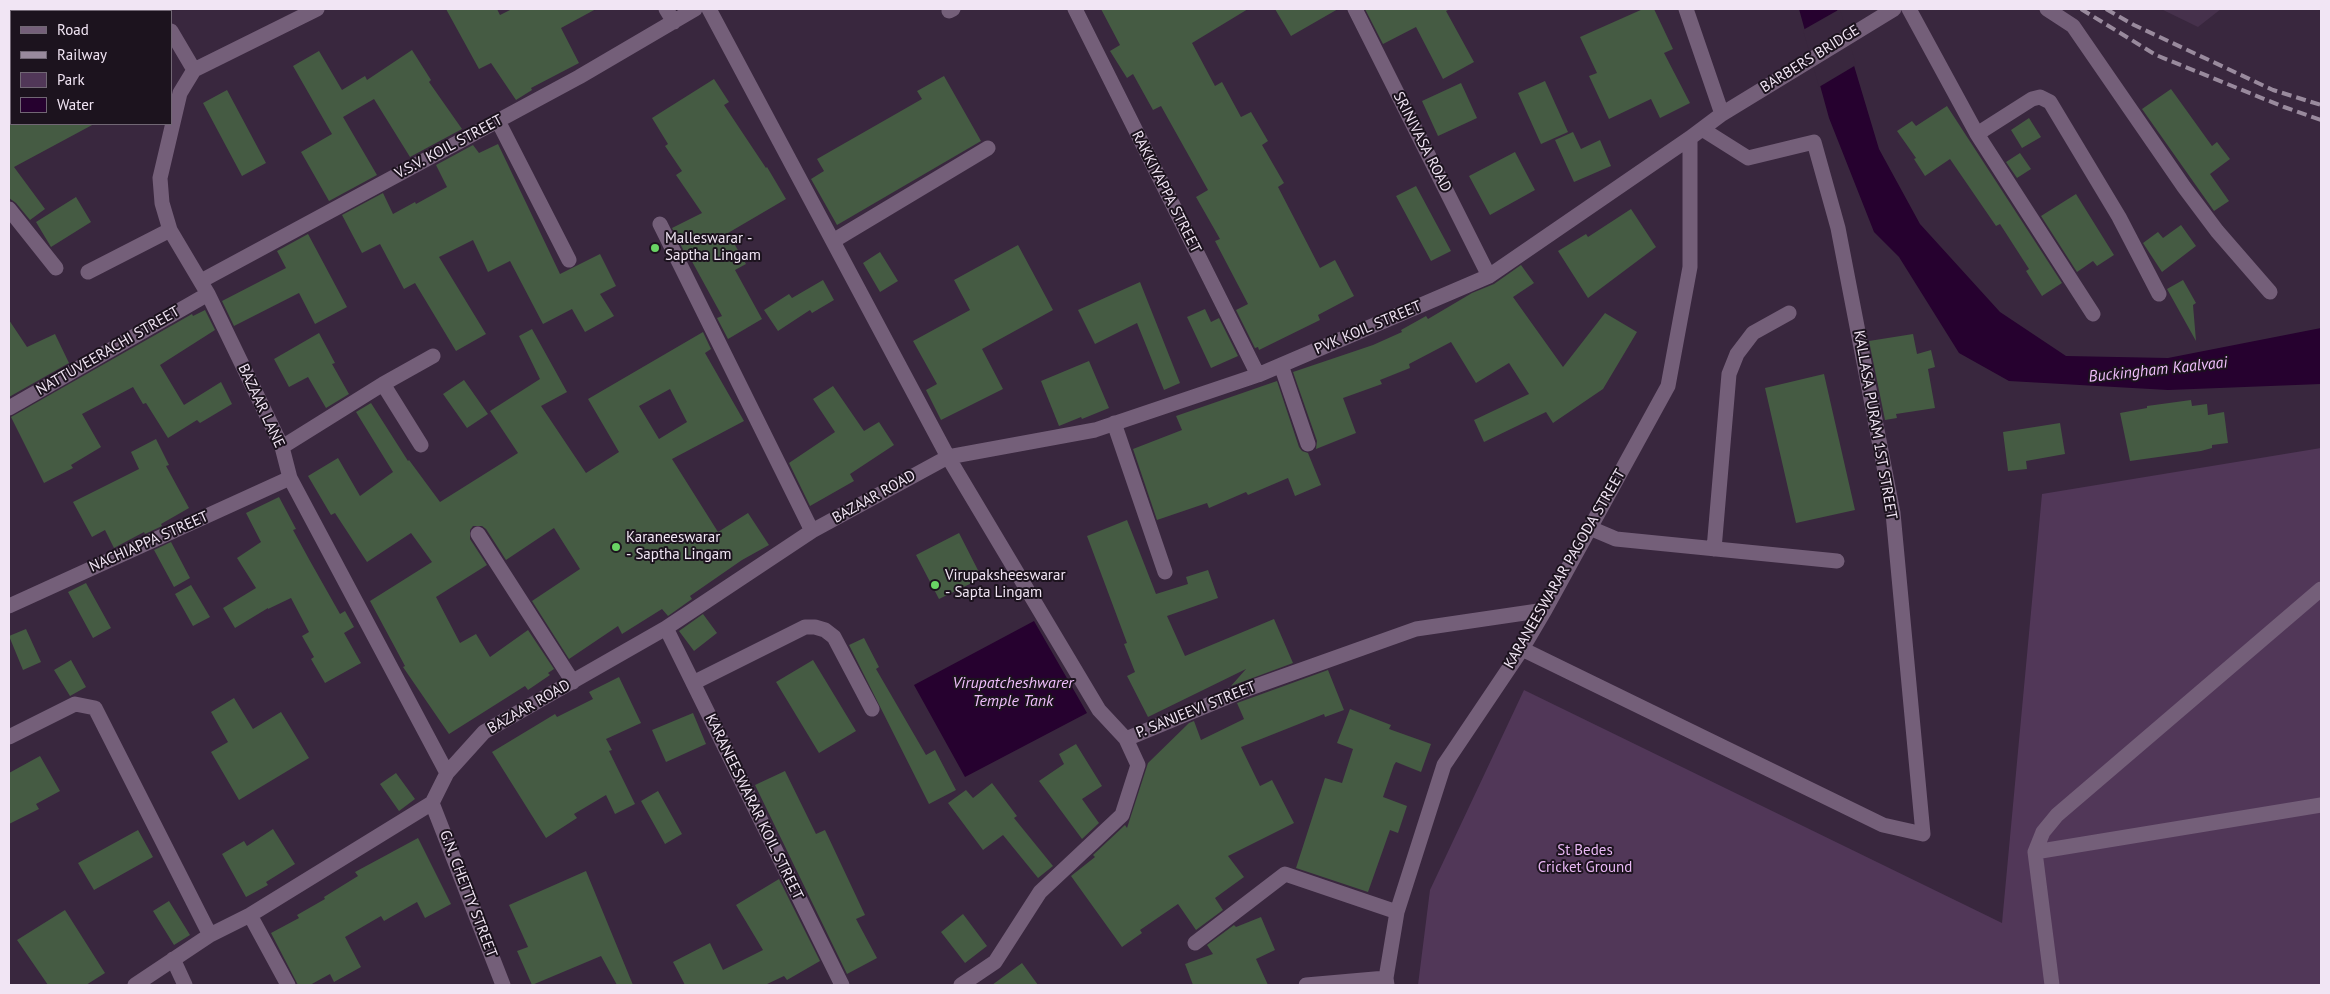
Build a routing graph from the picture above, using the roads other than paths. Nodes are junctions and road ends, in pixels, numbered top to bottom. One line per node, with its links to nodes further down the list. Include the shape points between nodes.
1 (317, 9): 13 (street)
2 (666, 9): 11 (street)
3 (695, 9): 11 (street, V.S.V. KOIL STREET)
4 (709, 9): 23 (street)
5 (1075, 9): 36 (street, RAKKIYAPPA STREET)
6 (1355, 9): 27 (street, SRINIVASA ROAD)
7 (1686, 9): 15 (street)
8 (1894, 9): 14 (street, BARBERS BRIDGE)
9 (1909, 9): 18 (street)
10 (2047, 9): 29 (street, via 2073,26 2184,187)
11 (674, 22): 16 (street, V.S.V. KOIL STREET)
12 (172, 33): 13 (street)
13 (194, 70): 22 (street, BAZAAR LANE, via 180,93 160,178 162,203)
14 (1743, 100): 15 (street, PVK KOIL STREET)
15 (1722, 114): 17 (street, PVK KOIL STREET)
16 (498, 121): 24 (street); 28 (street, V.S.V. KOIL STREET)
17 (1696, 134): 27 (street, PVK KOIL STREET); 45 (street, KARANEESWARAR PAGODA STREET, via 1690,267 1668,386); 55 (street, KALLASA PURAM 1ST STREET, via 1748,158 1814,142 1838,228 1892,513 1924,834 1883,825)
18 (1977, 134): 31 (street, via 2032,99 2040,97 2050,102 2119,217); 33 (street)
19 (988, 148): 23 (street)
20 (9, 209): 25 (street)
21 (660, 224): 46 (street)
22 (170, 230): 26 (street); 28 (street, BAZAAR LANE)
23 (833, 241): 43 (street)
24 (569, 260)
25 (56, 268)
26 (88, 272)
27 (1489, 276): 35 (street, PVK KOIL STREET)
28 (200, 281): 30 (street, BAZAAR LANE)
29 (2270, 292)
30 (208, 294): 38 (street, NATTUVEERACHI STREET); 42 (street, BAZAAR LANE)
31 (2158, 294)
32 (1789, 314): 48 (street, via 1753,333 1737,354 1729,374)
33 (2093, 314)
34 (433, 356): 37 (street)
35 (1281, 365): 36 (street, PVK KOIL STREET); 40 (street)
36 (1258, 375): 39 (street, PVK KOIL STREET)
37 (383, 384): 41 (street); 42 (street)
38 (9, 408)
39 (1114, 424): 43 (street, PVK KOIL STREET); 50 (street)
40 (1308, 444)
41 (421, 445)
42 (282, 447): 44 (street, BAZAAR LANE)
43 (948, 457): 46 (street, BAZAAR ROAD); 60 (street, via 1099,710)
44 (290, 478): 52 (street, NACHIAPPA STREET); 61 (street, BAZAAR LANE)
45 (1590, 528): 48 (street, via 1616,539); 53 (street, KARANEESWARAR PAGODA STREET)
46 (812, 531): 54 (street, BAZAAR ROAD)
47 (478, 534): 56 (street)
48 (1714, 549): 49 (street)
49 (1837, 561)
50 (1165, 572)
51 (2321, 589): 64 (street, via 2057,814 2043,832)
52 (9, 606)
53 (1545, 610): 55 (street, KARANEESWARAR PAGODA STREET); 60 (street, P. SANJEEVI STREET, via 1416,629 1242,691)
54 (666, 628): 56 (street, BAZAAR ROAD); 57 (street, KARANEESWARAR KOIL STREET)
55 (1522, 650): 65 (street, KARANEESWARAR PAGODA STREET, via 1444,765)
56 (573, 682): 61 (street, BAZAAR ROAD, via 484,732)
57 (693, 683): 58 (street, via 804,627 815,627 834,637); 75 (street, KARANEESWARAR KOIL STREET)
58 (872, 709)
59 (9, 737): 67 (street, via 75,704 95,708)
60 (1126, 739): 76 (street, P. SANJEEVI STREET, via 1138,765 1122,815 1040,892 995,962)
61 (447, 772): 62 (street, BAZAAR ROAD)
62 (432, 803): 66 (street); 74 (street, G.N. CHETTY STREET)
63 (2321, 805): 64 (street)
64 (2035, 852): 78 (street)
65 (1397, 912): 68 (street, via 1285,874); 70 (street, KARANEESWARAR PAGODA STREET)
66 (250, 915): 67 (street); 73 (street)
67 (210, 934): 69 (street)
68 (1195, 943)
69 (173, 959): 71 (street); 72 (street)
70 (1386, 982): 77 (street)
71 (135, 985)
72 (185, 985)
73 (288, 985)
74 (503, 985)
75 (842, 985)
76 (961, 985)
77 (1306, 985)
78 (2052, 985)

